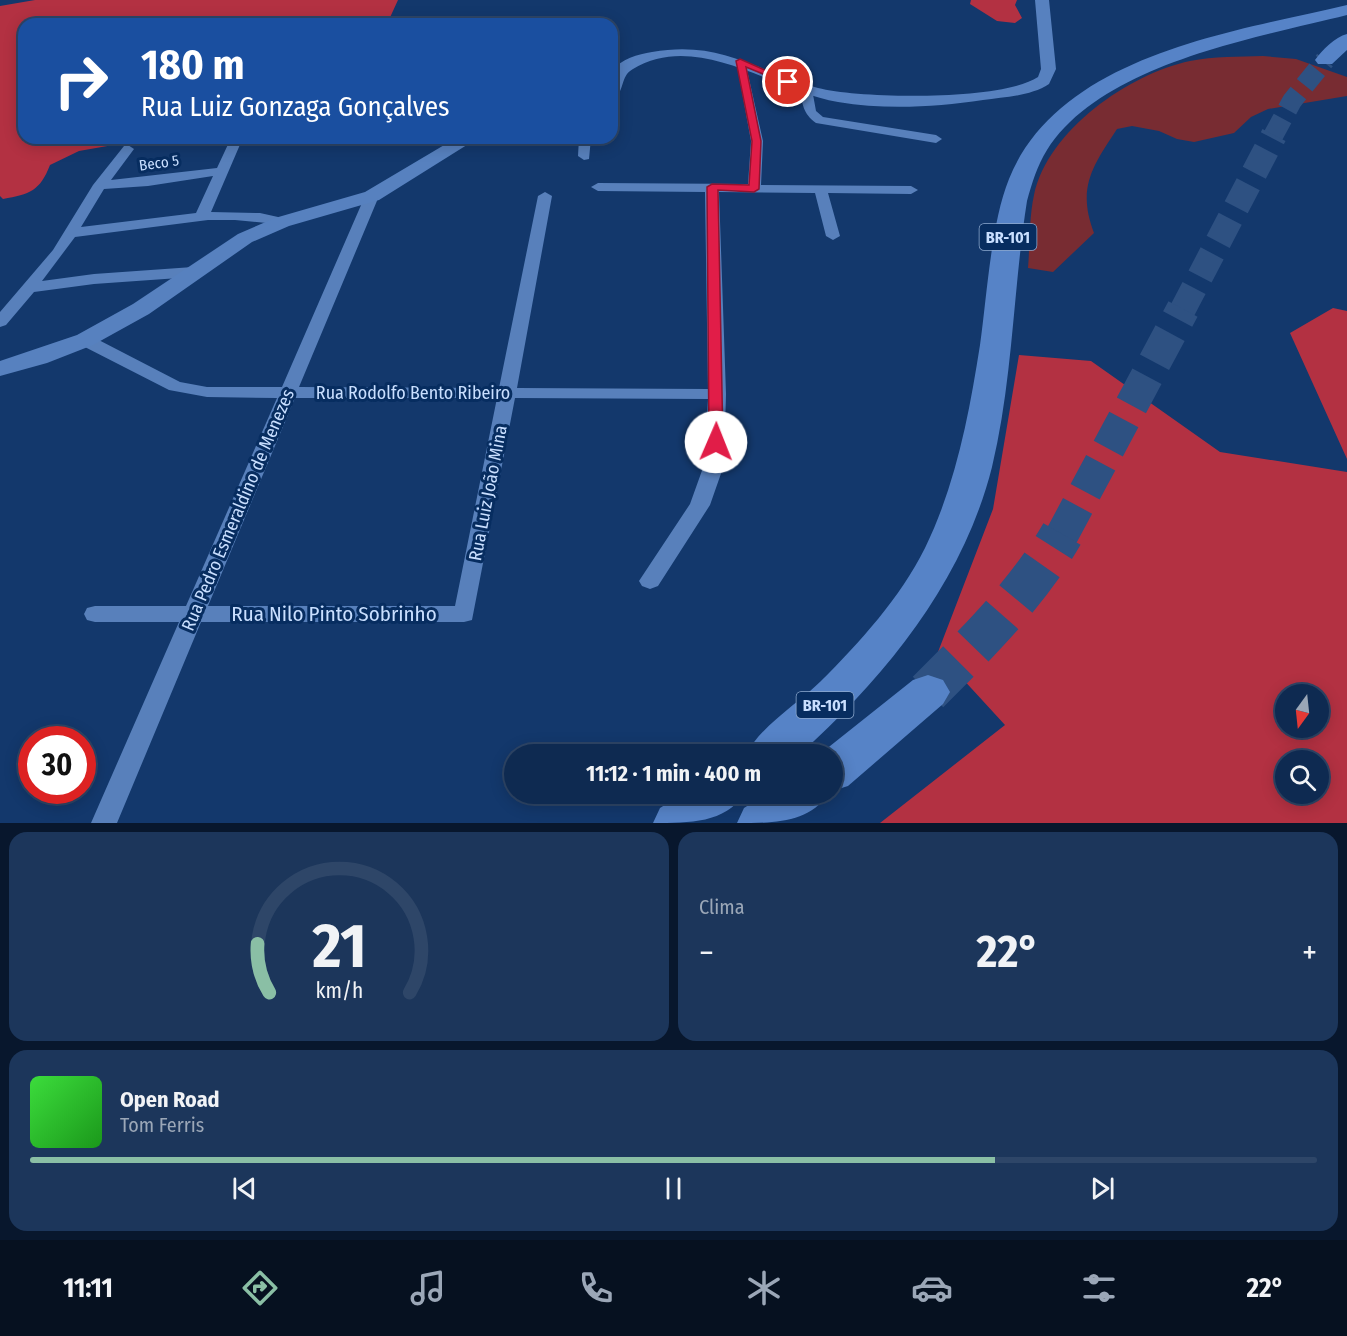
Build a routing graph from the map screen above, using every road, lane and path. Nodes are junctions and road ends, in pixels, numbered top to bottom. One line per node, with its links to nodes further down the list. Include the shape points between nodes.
1 (1042, 0): 7 (street, via 1040,11 1049,69 1040,83 945,99 859,99)
2 (1347, 10): 40 (highway, BR-101, via 1199,49 1145,68 1084,100 1038,144 1013,200 982,429 970,480 946,545 926,582 876,651 843,688)
3 (1347, 40): 4 (highway)
4 (1325, 60)
5 (740, 61): 6 (street, via 697,54 655,56 621,69); 7 (street); 18 (street, via 757,141)
6 (618, 75)
7 (806, 89): 8 (street, via 809,111 820,120)
8 (936, 139)
9 (235, 144): 14 (street)
10 (459, 144): 21 (street)
11 (585, 144): 13 (street)
12 (128, 149): 15 (street)
13 (584, 156)
14 (222, 171): 15 (street, Beco 5); 23 (street)
15 (100, 185): 25 (street)
16 (598, 187): 17 (street)
17 (712, 187): 18 (street); 34 (street)
18 (754, 189): 20 (street)
19 (911, 190): 20 (street)
20 (821, 191): 26 (street)
21 (372, 196): 24 (street); 32 (street, Rua Pedro Esmeraldino de Menezes)
22 (545, 196): 33 (street, Rua Luiz João Mina)
23 (201, 218): 24 (street, via 255,215); 25 (street)
24 (282, 222): 27 (street, via 244,238)
25 (73, 233): 28 (street)
26 (833, 236)
27 (193, 272): 28 (street); 30 (street, via 141,309)
28 (27, 288): 29 (street)
29 (0, 322)
30 (85, 340): 31 (street); 32 (street, Rua Rodolfo Bento Ribeiro, via 190,391)
31 (0, 369)
32 (288, 393): 33 (street, Rua Rodolfo Bento Ribeiro); 37 (street, Rua Pedro Esmeraldino de Menezes)
33 (507, 393): 34 (street, Rua Rodolfo Bento Ribeiro); 38 (street, Rua Luiz João Mina)
34 (717, 394): 35 (street, via 716,442 708,486 700,505)
35 (650, 581)
36 (96, 614): 37 (street, Rua Nilo Pinto Sobrinho)
37 (194, 614): 38 (street, Rua Nilo Pinto Sobrinho); 44 (street, Rua Pedro Esmeraldino de Menezes)
38 (464, 614)
39 (928, 692): 41 (highway)
40 (781, 744)
41 (843, 763)
42 (705, 804): 45 (highway)
43 (789, 804): 46 (highway)
44 (104, 823)
45 (677, 823)
46 (761, 823)

